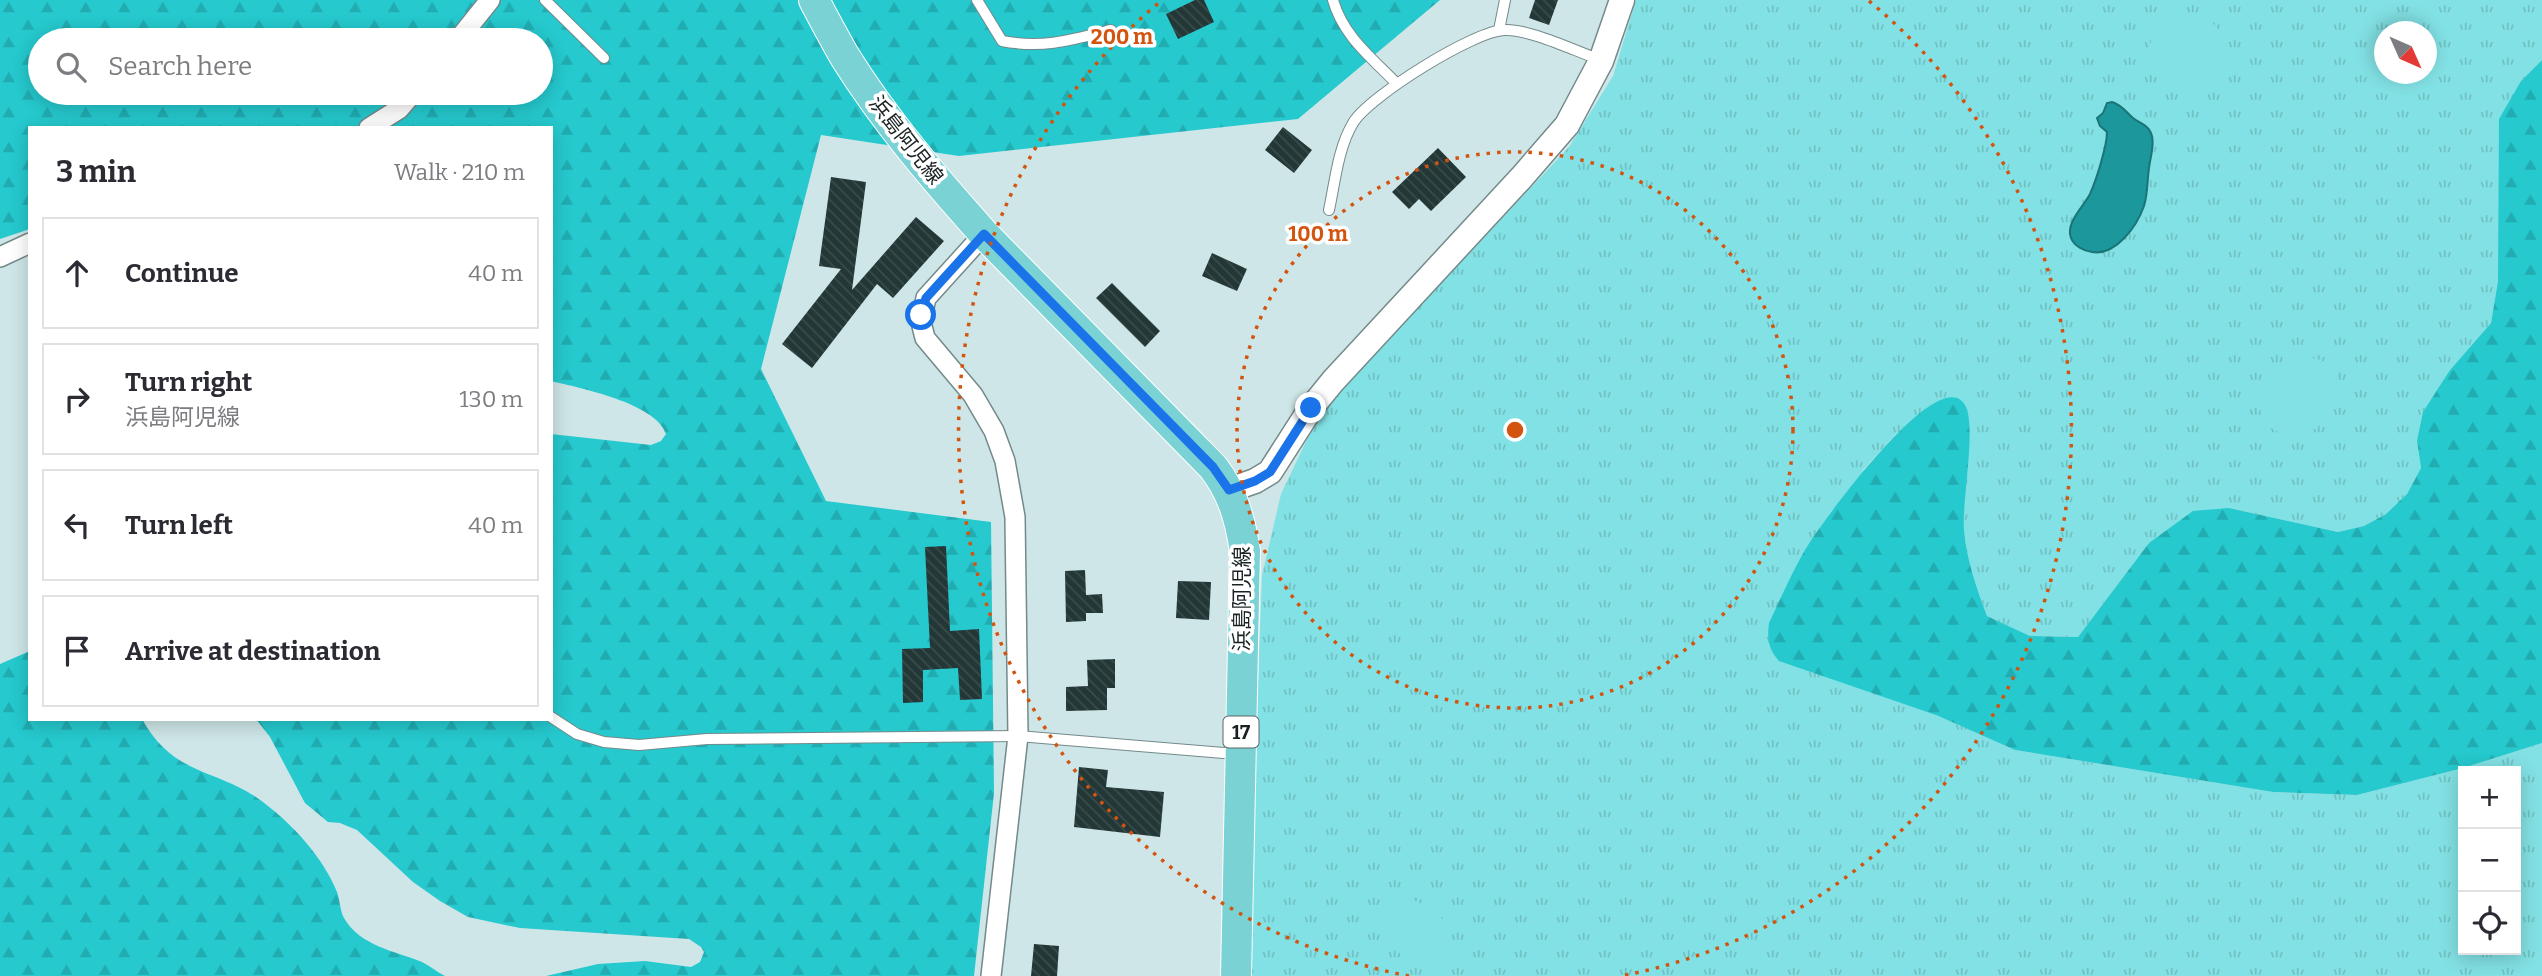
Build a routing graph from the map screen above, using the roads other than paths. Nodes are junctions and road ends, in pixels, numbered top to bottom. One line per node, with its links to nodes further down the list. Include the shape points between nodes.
1 (490, 0): 8 (street)
2 (545, 0): 11 (lane)
3 (814, 0): 17 (main road, 浜島阿児線 / 17, via 873,98)
4 (977, 0): 9 (lane, via 1002,41 1040,45)
5 (1333, 0): 13 (lane, via 1346,30)
6 (1505, 0): 10 (lane)
7 (1622, 0): 12 (street)
8 (468, 28)
9 (1111, 30)
10 (1499, 30): 12 (lane, via 1519,31); 13 (lane, via 1468,40)
11 (604, 58)
12 (1601, 61): 20 (street, via 1567,125 1333,381 1270,472)
13 (1397, 84): 16 (lane, via 1353,121)
14 (402, 105): 15 (street)
15 (372, 126)
16 (1329, 210)
17 (984, 234): 20 (main road, 浜島阿児線 / 17, via 1213,467); 22 (street, via 926,298 921,322 925,338 985,414 1012,491)
18 (28, 244): 19 (street)
19 (0, 257)
20 (1229, 490): 23 (main road, 浜島阿児線 / 17, via 1245,551)
21 (553, 718): 22 (lane, via 577,734 639,745 707,739)
22 (1017, 736): 23 (lane); 24 (street)
23 (1241, 754): 25 (main road, 浜島阿児線 / 17)
24 (990, 976)
25 (1236, 976)

